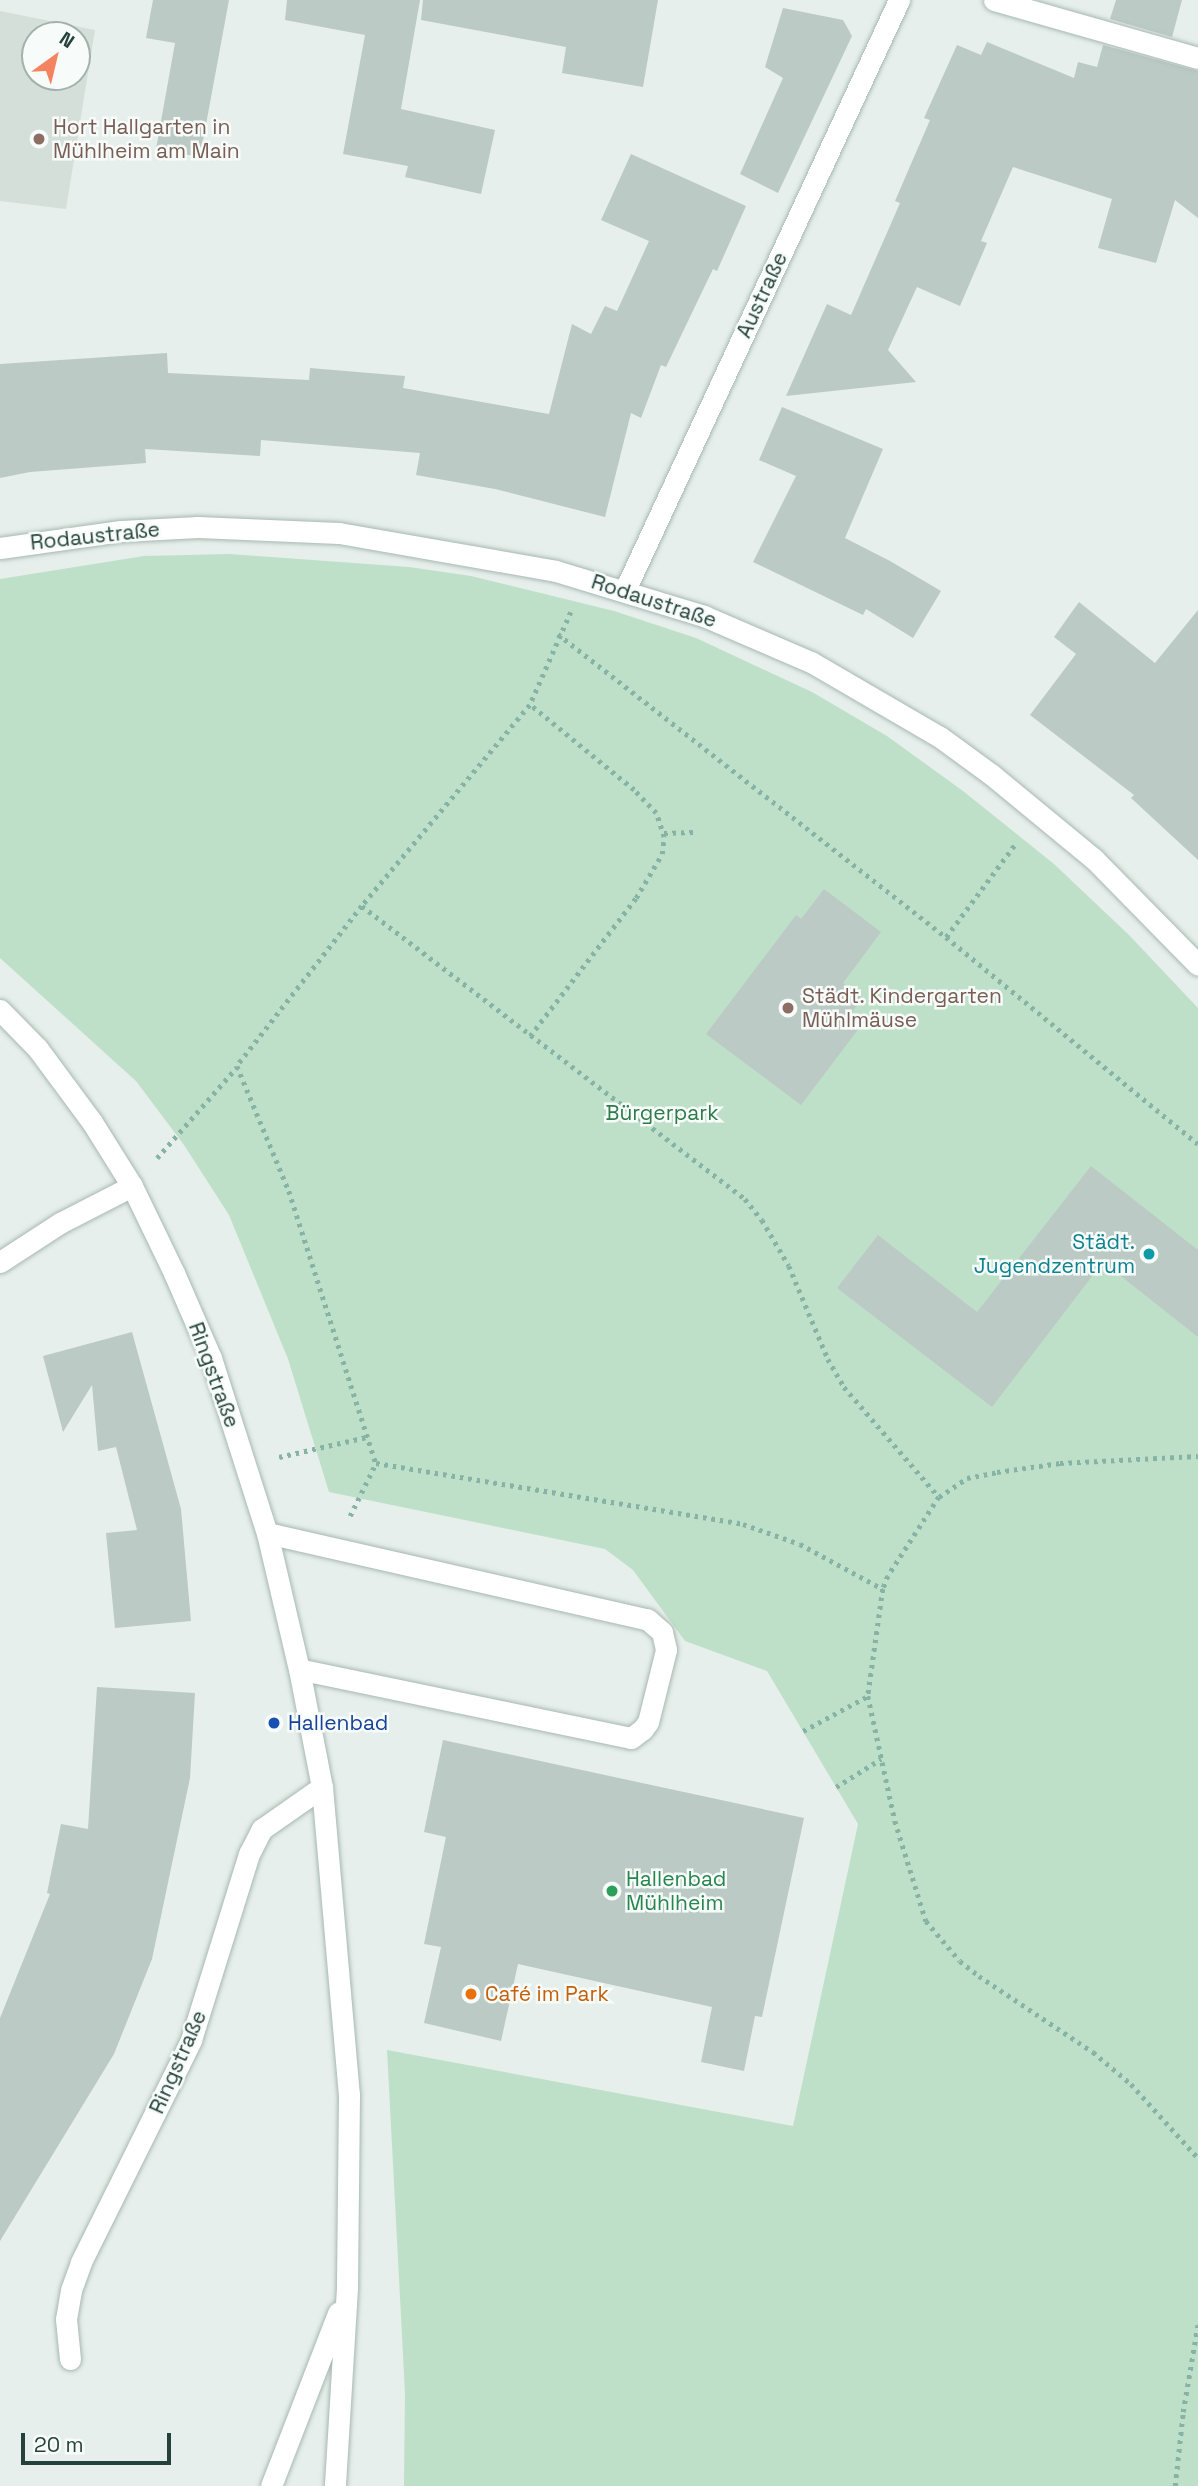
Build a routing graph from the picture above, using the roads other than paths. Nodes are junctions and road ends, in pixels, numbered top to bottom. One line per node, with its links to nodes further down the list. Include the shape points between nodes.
1 (900, 0): 5 (street, Austraße)
2 (995, 0): 3 (street)
3 (1198, 58)
4 (0, 548): 5 (street, Rodaustraße, via 121,531 275,528 411,544)
5 (625, 590): 6 (street, Rodaustraße, via 704,616 822,667 940,737 1094,859)
6 (1198, 965)
7 (0, 1010): 8 (street, Ringstraße, via 38,1049)
8 (132, 1186): 9 (street, via 60,1223); 10 (street, Ringstraße, via 211,1358)
9 (0, 1262)
10 (267, 1533): 11 (street, Ringstraße); 11 (street, via 647,1619 662,1632 666,1650 648,1722 631,1738)
11 (299, 1670): 12 (street, Ringstraße)
12 (322, 1787): 13 (street, Ringstraße, via 349,2095); 14 (street, Ringstraße, via 278,1815 255,1840 191,2040 78,2272 66,2319)
13 (347, 2288): 15 (street, Ringstraße); 16 (street, Ringstraße)
14 (69, 2359)
15 (271, 2486)
16 (335, 2486)

